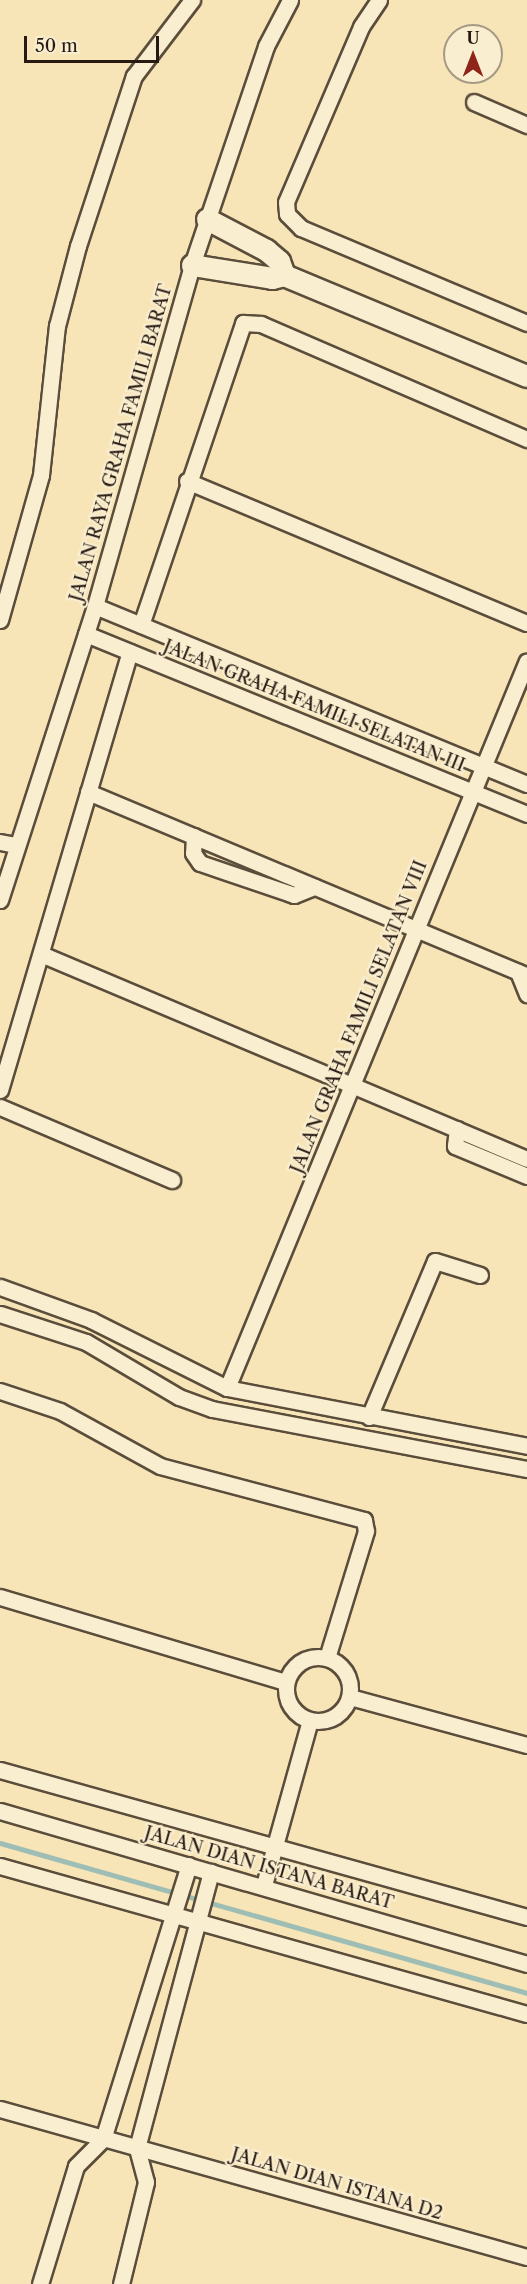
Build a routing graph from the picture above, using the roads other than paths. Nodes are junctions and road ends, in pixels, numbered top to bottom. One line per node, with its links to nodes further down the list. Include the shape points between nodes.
1 (192, 0): 14 (street, via 134,76 78,246 57,326 41,475)
2 (290, 0): 6 (street, JALAN RAYA GRAHA FAMILI BARAT, via 266,46)
3 (379, 0): 9 (street, via 362,27 286,202 287,214 301,228)
4 (474, 102): 5 (street)
5 (527, 125)
6 (207, 219): 7 (street, JALAN RAYA GRAHA FAMILI BARAT); 8 (street, via 266,250 279,261)
7 (192, 265): 8 (street, via 272,278); 13 (street, JALAN RAYA GRAHA FAMILI BARAT)
8 (284, 275): 10 (street)
9 (527, 323)
10 (527, 376)
11 (527, 439): 12 (street, via 249,322 235,332)
12 (187, 481): 15 (street); 16 (street)
13 (95, 606): 16 (street, JALAN GRAHA FAMILI SELATAN III); 17 (street, JALAN RAYA GRAHA FAMILI BARAT)
14 (0, 620)
15 (527, 623)
16 (141, 625): 20 (street, JALAN GRAHA FAMILI SELATAN III)
17 (86, 634): 18 (street, JALAN GRAHA FAMILI SELATAN III); 26 (street, JALAN RAYA GRAHA FAMILI BARAT)
18 (130, 652): 22 (street); 23 (street, JALAN GRAHA FAMILI SELATAN III)
19 (527, 661): 20 (street, JALAN GRAHA FAMILI SELATAN VIII)
20 (484, 766): 21 (street, JALAN GRAHA FAMILI SELATAN III); 23 (street, JALAN GRAHA FAMILI SELATAN VIII)
21 (527, 784)
22 (88, 792): 25 (street); 30 (street)
23 (473, 792): 24 (street, JALAN GRAHA FAMILI SELATAN III); 29 (street, JALAN GRAHA FAMILI SELATAN VIII)
24 (527, 814)
25 (194, 836): 27 (street); 27 (street, via 193,854 200,863 294,895)
26 (8, 844): 28 (street, JALAN RAYA GRAHA FAMILI BARAT)
27 (314, 887): 29 (street)
28 (0, 900)
29 (416, 929): 31 (street); 33 (street, JALAN GRAHA FAMILI SELATAN VIII)
30 (41, 954): 33 (street); 34 (street)
31 (523, 974): 32 (street)
32 (527, 994)
33 (352, 1085): 36 (street); 43 (street, JALAN GRAHA FAMILI SELATAN VIII)
34 (0, 1090)
35 (0, 1107): 39 (street)
36 (457, 1129): 37 (street); 38 (street, via 455,1146)
37 (527, 1159)
38 (527, 1176)
39 (172, 1180)
40 (480, 1275): 45 (street, via 435,1261)
41 (0, 1287): 43 (street, via 91,1320)
42 (0, 1314): 47 (street, via 86,1342 179,1397 212,1409)
43 (227, 1388): 45 (street)
44 (0, 1391): 49 (street, via 60,1411 160,1466 361,1517 366,1531)
45 (369, 1417): 46 (street)
46 (527, 1446)
47 (527, 1469)
48 (0, 1597): 50 (street)
49 (327, 1658): 50 (street, via 302,1661); 51 (street, via 346,1672)
50 (286, 1682): 52 (street, via 291,1706)
51 (350, 1697): 52 (street, via 335,1717); 53 (street)
52 (310, 1720): 56 (street)
53 (527, 1745)
54 (0, 1770): 56 (street)
55 (0, 1811): 58 (street, JALAN DIAN ISTANA BARAT)
56 (274, 1846): 60 (street); 62 (street)
57 (0, 1866): 61 (street)
58 (188, 1870): 59 (street, JALAN DIAN ISTANA BARAT); 61 (street)
59 (210, 1877): 60 (street, JALAN DIAN ISTANA BARAT); 63 (street)
60 (264, 1885): 64 (street, JALAN DIAN ISTANA BARAT)
61 (175, 1911): 63 (street); 67 (street)
62 (527, 1917)
63 (199, 1919): 65 (street); 68 (street)
64 (527, 1964)
65 (527, 2014)
66 (0, 2109): 67 (street, JALAN DIAN ISTANA D2)
67 (103, 2139): 68 (street, JALAN DIAN ISTANA D2); 70 (street, via 76,2166)
68 (137, 2148): 69 (street, JALAN DIAN ISTANA D2); 71 (street, via 146,2182)
69 (527, 2257)
70 (40, 2284)
71 (121, 2284)

